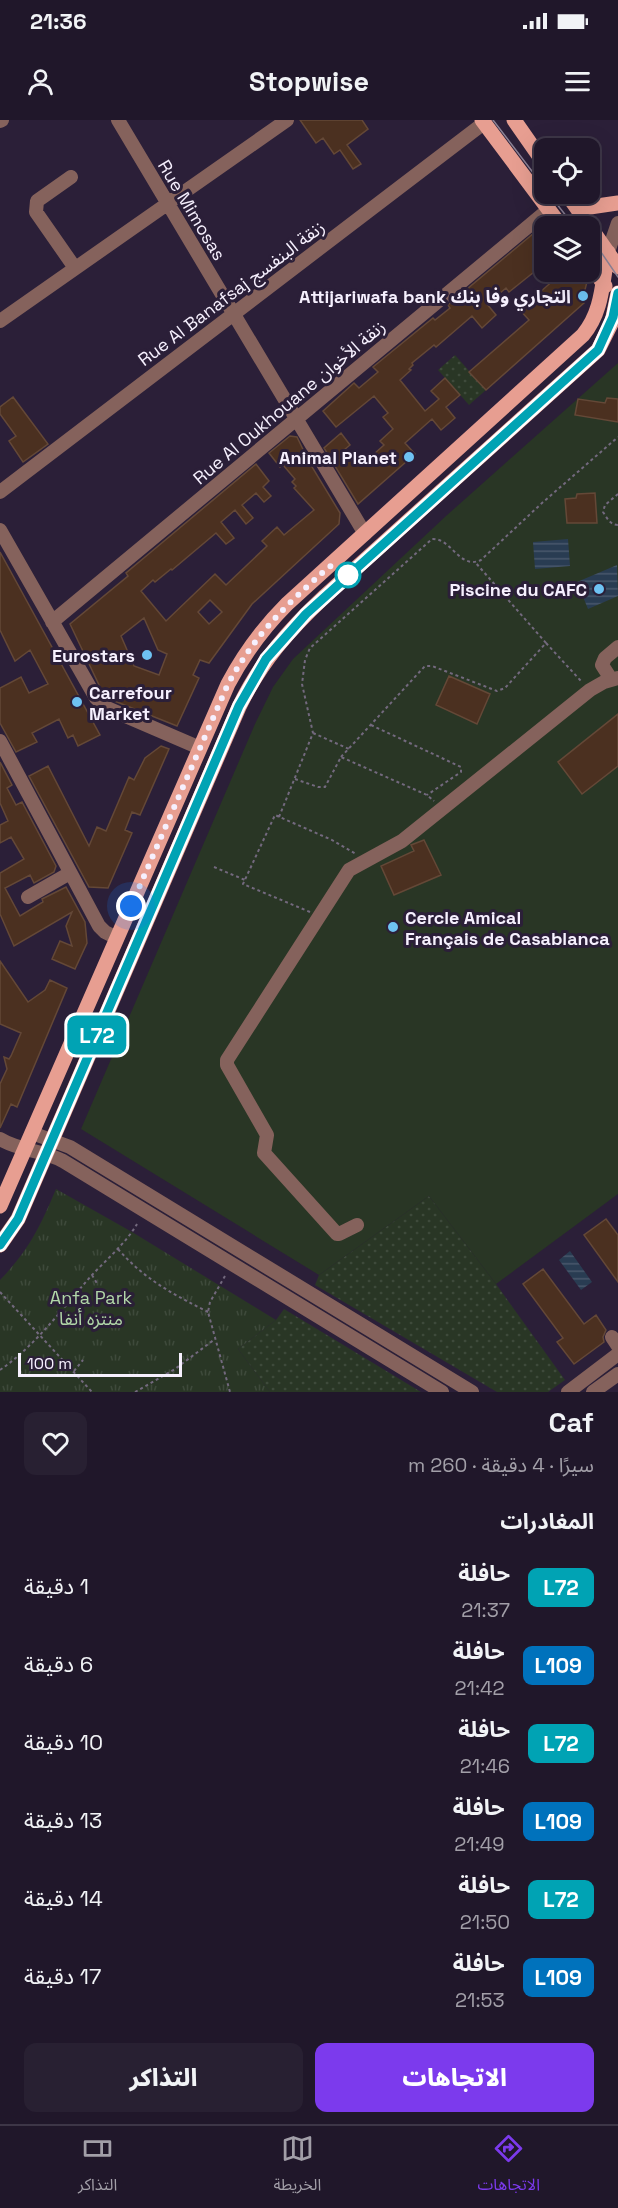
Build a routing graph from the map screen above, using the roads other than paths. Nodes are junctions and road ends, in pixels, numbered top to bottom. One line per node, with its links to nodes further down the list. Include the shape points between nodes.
1 (118, 120): 7 (street, Rue Mimosas)
2 (287, 120): 7 (street)
3 (514, 120): 5 (main road)
4 (483, 121): 11 (main road); 20 (street, Rue Al Banafsaj زنقة البنفسج)
5 (534, 149)
6 (71, 177): 16 (street, via 37,201 36,212)
7 (168, 203): 16 (street); 20 (street, Rue Mimosas)
8 (618, 203): 10 (main road, via 590,207)
9 (574, 204): 14 (main road)
10 (583, 204)
11 (548, 210): 12 (main road); 24 (street, Rue Al Oukhouane زنقة الأخوان)
12 (553, 216)
13 (618, 223): 14 (street)
14 (608, 252): 15 (main road); 18 (main road)
15 (618, 267)
16 (75, 268): 21 (street)
17 (600, 279): 18 (main road)
18 (603, 284): 19 (main road); 27 (main road, via 597,313 583,335)
19 (617, 302): 23 (main road)
20 (233, 314): 24 (street, Rue Mimosas); 25 (street, Rue Al Banafsaj زنقة البنفسج)
21 (0, 321)
22 (618, 341): 23 (main road)
23 (598, 350): 38 (main road, via 325,596 266,659 239,706)
24 (296, 421): 27 (street, Rue Mimosas); 28 (street, Rue Al Oukhouane زنقة الأخوان)
25 (0, 492)
26 (0, 530): 28 (street)
27 (365, 534): 32 (main road, via 265,627 228,684)
28 (52, 622): 32 (street, via 101,704)
29 (618, 647): 30 (street, via 602,665)
30 (614, 679): 41 (street, via 590,690 392,847 345,875 230,1055 227,1065 267,1135 264,1153 337,1234)
31 (0, 741): 33 (street)
32 (200, 748): 35 (main road)
33 (70, 873): 34 (street); 35 (street, via 99,927)
34 (28, 897)
35 (117, 938): 36 (main road)
36 (32, 1133): 38 (street); 39 (main road)
37 (0, 1139): 39 (street)
38 (49, 1147): 39 (street); 42 (main road, via 18,1219); 45 (street, via 63,1161); 46 (street, via 80,1152)
39 (26, 1148): 40 (main road)
40 (0, 1206)
41 (357, 1226)
42 (0, 1245)
43 (618, 1354): 47 (street)
44 (618, 1374): 48 (street)
45 (442, 1392)
46 (472, 1392)
47 (568, 1392)
48 (593, 1392)

